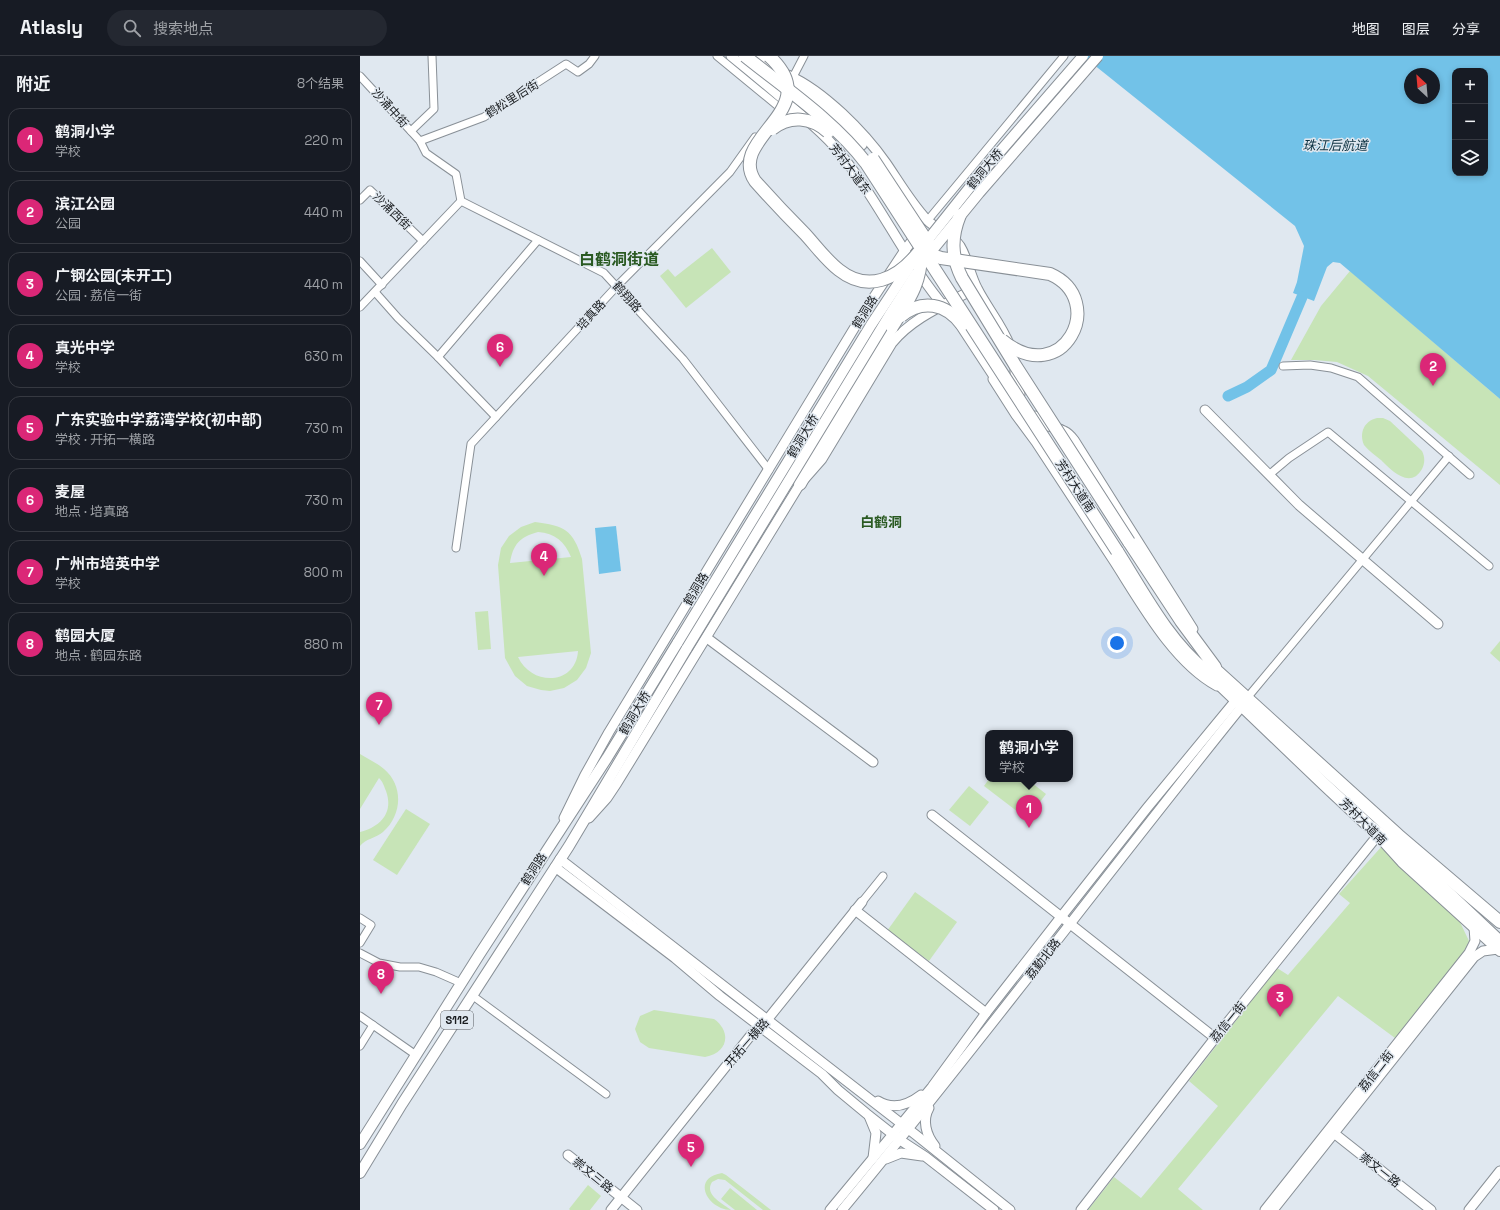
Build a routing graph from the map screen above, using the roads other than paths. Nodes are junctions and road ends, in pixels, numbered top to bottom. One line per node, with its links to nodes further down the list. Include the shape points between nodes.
1 (432, 56): 16 (street, via 434,109)
2 (595, 56): 18 (street, 鹤松里后街, via 578,72 566,64 484,117)
3 (717, 56): 15 (street)
4 (730, 56): 17 (street, 芳村大道东)
5 (745, 56): 25 (highway, 芳村大道东, bridge, via 847,140 872,171)
6 (758, 56): 12 (highway, 芳村大道东)
7 (769, 56): 19 (highway, bridge, via 784,76 787,95 781,113)
8 (804, 56): 14 (street)
9 (1064, 56): 24 (street, 鹤洞路)
10 (1084, 56): 29 (main road, 鹤洞大桥, bridge, via 978,177)
11 (1098, 56): 23 (main road, 鹤洞大桥, bridge)
12 (775, 70): 14 (street, 芳村大道东); 22 (highway, 芳村大道东, bridge, via 837,120 861,144)
13 (360, 76): 16 (street, 沙涌中街)
14 (793, 77): 24 (street, 芳村大道东, via 828,102 864,136)
15 (779, 107): 17 (street); 33 (street, 培真路, via 730,172)
16 (411, 131): 18 (street, 沙涌中街)
17 (819, 131): 28 (street, 芳村大道东, via 854,172)
18 (420, 141): 21 (street, via 426,153 456,174)
19 (758, 142): 29 (highway, bridge, via 749,162 750,172 755,181 842,273 861,280 883,280 901,271); 31 (highway, bridge, via 776,126 789,120 807,120 820,126 853,158 904,232)
20 (360, 200): 27 (street, 沙涌西街, via 370,190)
21 (461, 201): 26 (street, 鹤翔路); 27 (street)
22 (909, 213): 38 (highway, bridge, via 921,241 921,265 914,290); 54 (highway, 芳村大道南, bridge)
23 (960, 214): 39 (highway, bridge, via 954,236 958,268); 65 (main road, 鹤洞大桥, bridge, via 926,258 888,316)
24 (928, 220): 28 (street, 鹤洞路); 34 (street, 芳村大道东, via 959,245)
25 (915, 238): 31 (highway, 芳村大道东, bridge); 39 (highway, bridge, via 928,253 941,258 1050,274 1064,283 1074,297 1077,315 1073,332 1063,346 1053,352 1026,354 1012,348)
26 (538, 240): 33 (street, 鹤翔路, via 604,273); 40 (street)
27 (423, 241): 32 (street)
28 (905, 250): 36 (street, 芳村大道东, via 929,289); 47 (street, 鹤洞路, via 864,312)
29 (918, 253): 67 (main road, 鹤洞大桥, bridge, via 871,325 607,758)
30 (360, 261): 32 (street)
31 (935, 269): 45 (highway, 芳村大道南, bridge)
32 (382, 285): 35 (street)
33 (618, 286): 43 (street, 培真路); 47 (street, 鹤翔路, via 683,359)
34 (977, 287): 36 (street, 鹤洞路); 44 (street, 芳村大道南, via 1010,344 1015,359 1017,389 1040,423)
35 (375, 292): 37 (street); 40 (street)
36 (943, 305): 45 (street, 芳村大道南, via 1016,415); 50 (street, 鹤洞路, via 915,322 892,343 822,459)
37 (360, 307)
38 (892, 327): 45 (highway, bridge, via 903,314 920,306 940,307 954,315); 50 (highway)
39 (996, 334): 54 (highway, bridge)
40 (438, 357): 43 (street)
41 (1283, 366): 46 (street, via 1310,365 1358,376)
42 (1205, 410): 48 (street)
43 (496, 417): 55 (street, 培真路, via 471,444)
44 (1048, 427): 45 (street, via 1038,433); 60 (street, 芳村大道南, via 1065,431 1077,445)
45 (1042, 443): 54 (highway, 芳村大道南, bridge); 61 (street, 芳村大道南, via 1163,635 1207,680)
46 (1449, 456): 49 (street); 52 (street)
47 (769, 470): 51 (street, 鹤洞路)
48 (1270, 474): 52 (street, via 1328,432); 56 (street, via 1299,505)
49 (1470, 475)
50 (800, 484): 53 (street, 鹤洞路)
51 (759, 487): 53 (street, via 768,483 780,485 787,491); 67 (street, 鹤洞路, via 609,732)
52 (1411, 501): 56 (street); 57 (street)
53 (789, 502): 59 (street, 鹤洞路)
54 (1123, 546): 60 (highway, 芳村大道南, via 1186,640); 61 (highway, 芳村大道南, via 1168,629 1183,649 1192,660)
55 (456, 548)
56 (1362, 559): 58 (street); 61 (street)
57 (1489, 566)
58 (1438, 624)
59 (707, 638): 62 (street); 65 (street, 鹤洞路, via 607,798)
60 (1221, 674): 61 (highway, 芳村大道南)
61 (1238, 699): 64 (highway, 芳村大道南); 72 (street, 荔勤北路); 74 (highway, 芳村大道南); 75 (street, 荔勤北路, via 1154,815)
62 (873, 762)
63 (932, 815): 72 (street)
64 (1368, 825): 66 (main road, 芳村大道南); 78 (highway, via 1409,856)
65 (580, 827): 68 (main road, 鹤洞路 / S112)
66 (1378, 835): 76 (main road, 芳村大道南, via 1402,862); 86 (street, 荔信一街)
67 (554, 839): 80 (main road, 鹤洞路 / S112)
68 (557, 863): 81 (main road, 鹤洞路 / S112); 84 (street)
69 (883, 876): 70 (street, 开拓一横路)
70 (862, 902): 71 (street, 开拓一横路)
71 (855, 910): 82 (street); 84 (street, 开拓一横路)
72 (1061, 917): 75 (street); 82 (street, 荔勤北路)
73 (360, 918): 77 (street, via 371,925)
74 (1500, 922)
75 (1070, 924): 86 (street); 91 (street, 荔勤北路)
76 (1474, 927): 78 (main road, 芳村大道南); 95 (street, 荔信二街, via 1475,941 1469,953)
77 (360, 943)
78 (1499, 947): 95 (street, 荔信二街, via 1483,951 1474,957)
79 (360, 953): 80 (street, via 379,963 419,967)
80 (461, 983): 88 (main road, 鹤洞路 / S112)
81 (472, 996): 92 (street); 104 (main road, 鹤洞路 / S112)
82 (986, 1013): 91 (street, 荔勤北路)
83 (360, 1016): 85 (street)
84 (764, 1024): 89 (street); 90 (street); 105 (street, 开拓一横路, via 751,1035)
85 (373, 1025): 87 (street); 88 (street)
86 (1215, 1038): 112 (street, 荔信一街)
87 (360, 1046)
88 (416, 1055): 97 (main road, 鹤洞路 / S112)
89 (847, 1082): 90 (street, via 846,1091); 91 (street, via 881,1103 893,1106 914,1101); 94 (street)
90 (838, 1090): 93 (street)
91 (934, 1091): 94 (street, 荔勤北路); 100 (street, via 927,1111 926,1130 930,1140)
92 (606, 1094)
93 (867, 1114): 96 (street); 101 (street, via 876,1133)
94 (905, 1126): 96 (street, 荔勤北路); 100 (street)
95 (1332, 1131): 113 (street, 荔信二街); 114 (street, 荔信二街); 115 (street, 崇文一路)
96 (896, 1137): 99 (street); 101 (street, 荔勤北路); 102 (street, 荔勤北路)
97 (362, 1138)
98 (568, 1155): 105 (street, 崇文三路)
99 (926, 1156): 102 (street, via 901,1153); 110 (street)
100 (943, 1156): 111 (street)
101 (873, 1159): 108 (street, 荔勤北路)
102 (883, 1161): 109 (street, 荔勤北路)
103 (1500, 1171): 116 (street)
104 (360, 1173)
105 (621, 1198): 106 (street, 开拓一横路); 107 (street, 崇文三路)
106 (611, 1210)
107 (637, 1210)
108 (830, 1210)
109 (842, 1210)
110 (994, 1210)
111 (1010, 1210)
112 (1081, 1210)
113 (1265, 1210)
114 (1273, 1210)
115 (1431, 1210)
116 (1469, 1210)

